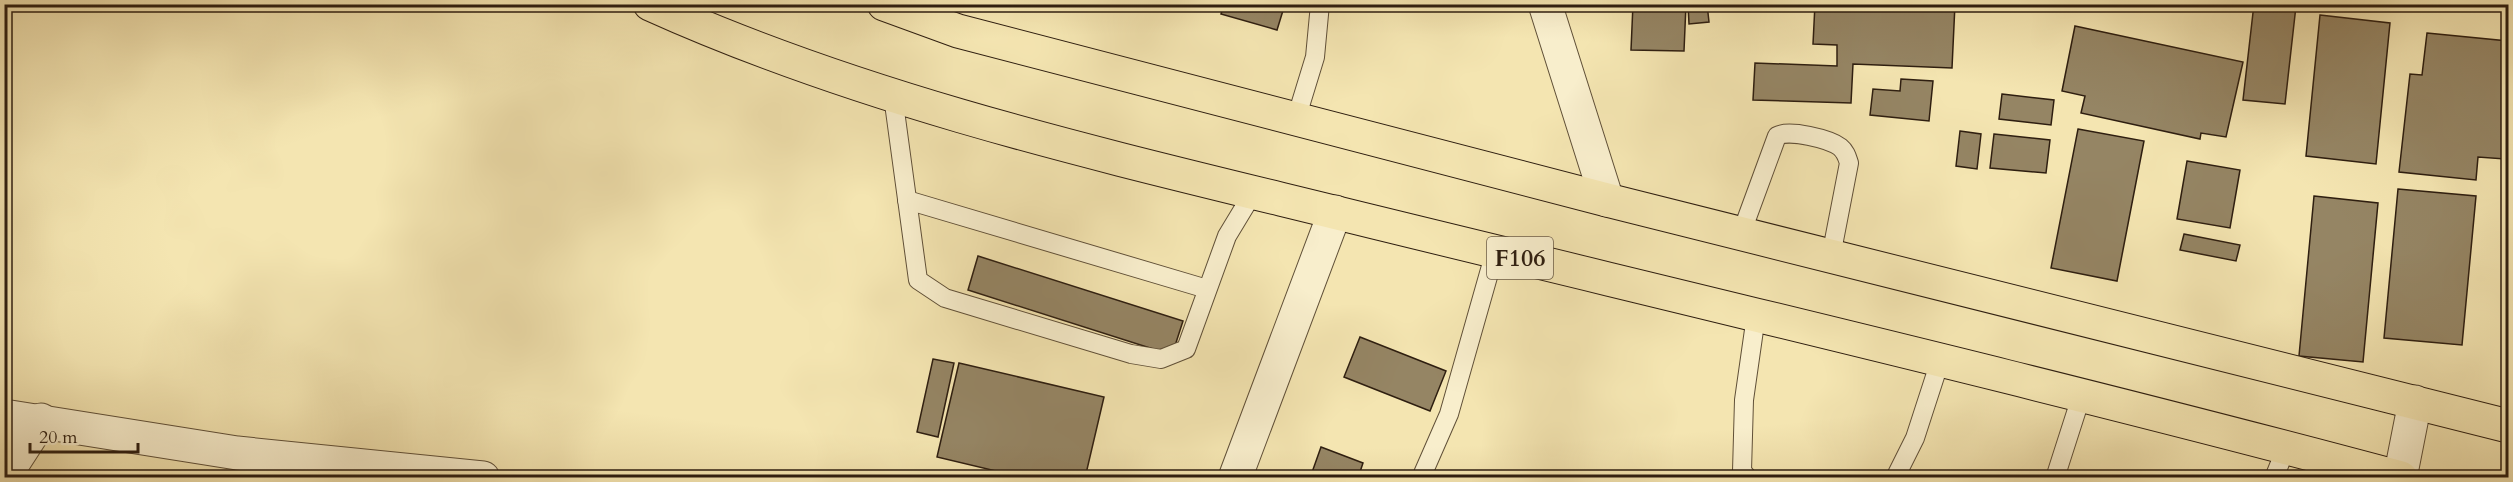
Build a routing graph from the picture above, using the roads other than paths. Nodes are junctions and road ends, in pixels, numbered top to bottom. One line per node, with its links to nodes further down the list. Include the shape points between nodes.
1 (650, 4): 5 (main road, F106, via 705,29)
2 (884, 4): 6 (main road, via 958,31)
3 (1320, 4): 6 (lane, via 1315,57)
4 (1545, 4): 9 (street)
5 (893, 96): 7 (main road, F106); 8 (lane)
6 (1296, 119): 9 (main road)
7 (1253, 193): 10 (main road, F106); 14 (lane, via 1227,236)
8 (907, 200): 14 (lane); 14 (lane, via 918,280 945,298 1131,354 1161,359 1186,349)
9 (1607, 200): 11 (main road)
10 (1335, 212): 12 (main road, F106); 26 (street)
11 (1742, 234): 13 (main road); 13 (lane, via 1777,136 1789,132 1839,146 1846,154 1849,163)
12 (1495, 252): 15 (main road, F106); 27 (lane, via 1449,414)
13 (1831, 256): 18 (main road)
14 (1207, 289)
15 (1756, 316): 16 (main road, F106); 28 (lane, via 1744,400 1742,471)
16 (1940, 362): 17 (main road, F106); 29 (lane, via 1914,438)
17 (2081, 397): 22 (main road, F106); 30 (lane)
18 (2415, 402): 21 (main road); 31 (street)
19 (4, 416): 20 (street)
20 (41, 420): 23 (street, via 226,452); 24 (street)
21 (2508, 426)
22 (2280, 463): 31 (main road, F106)
23 (269, 467): 25 (street)
24 (4, 477)
25 (483, 477)
26 (1235, 477)
27 (1421, 477)
28 (1748, 477)
29 (1895, 477)
30 (2055, 477)
31 (2401, 477)

